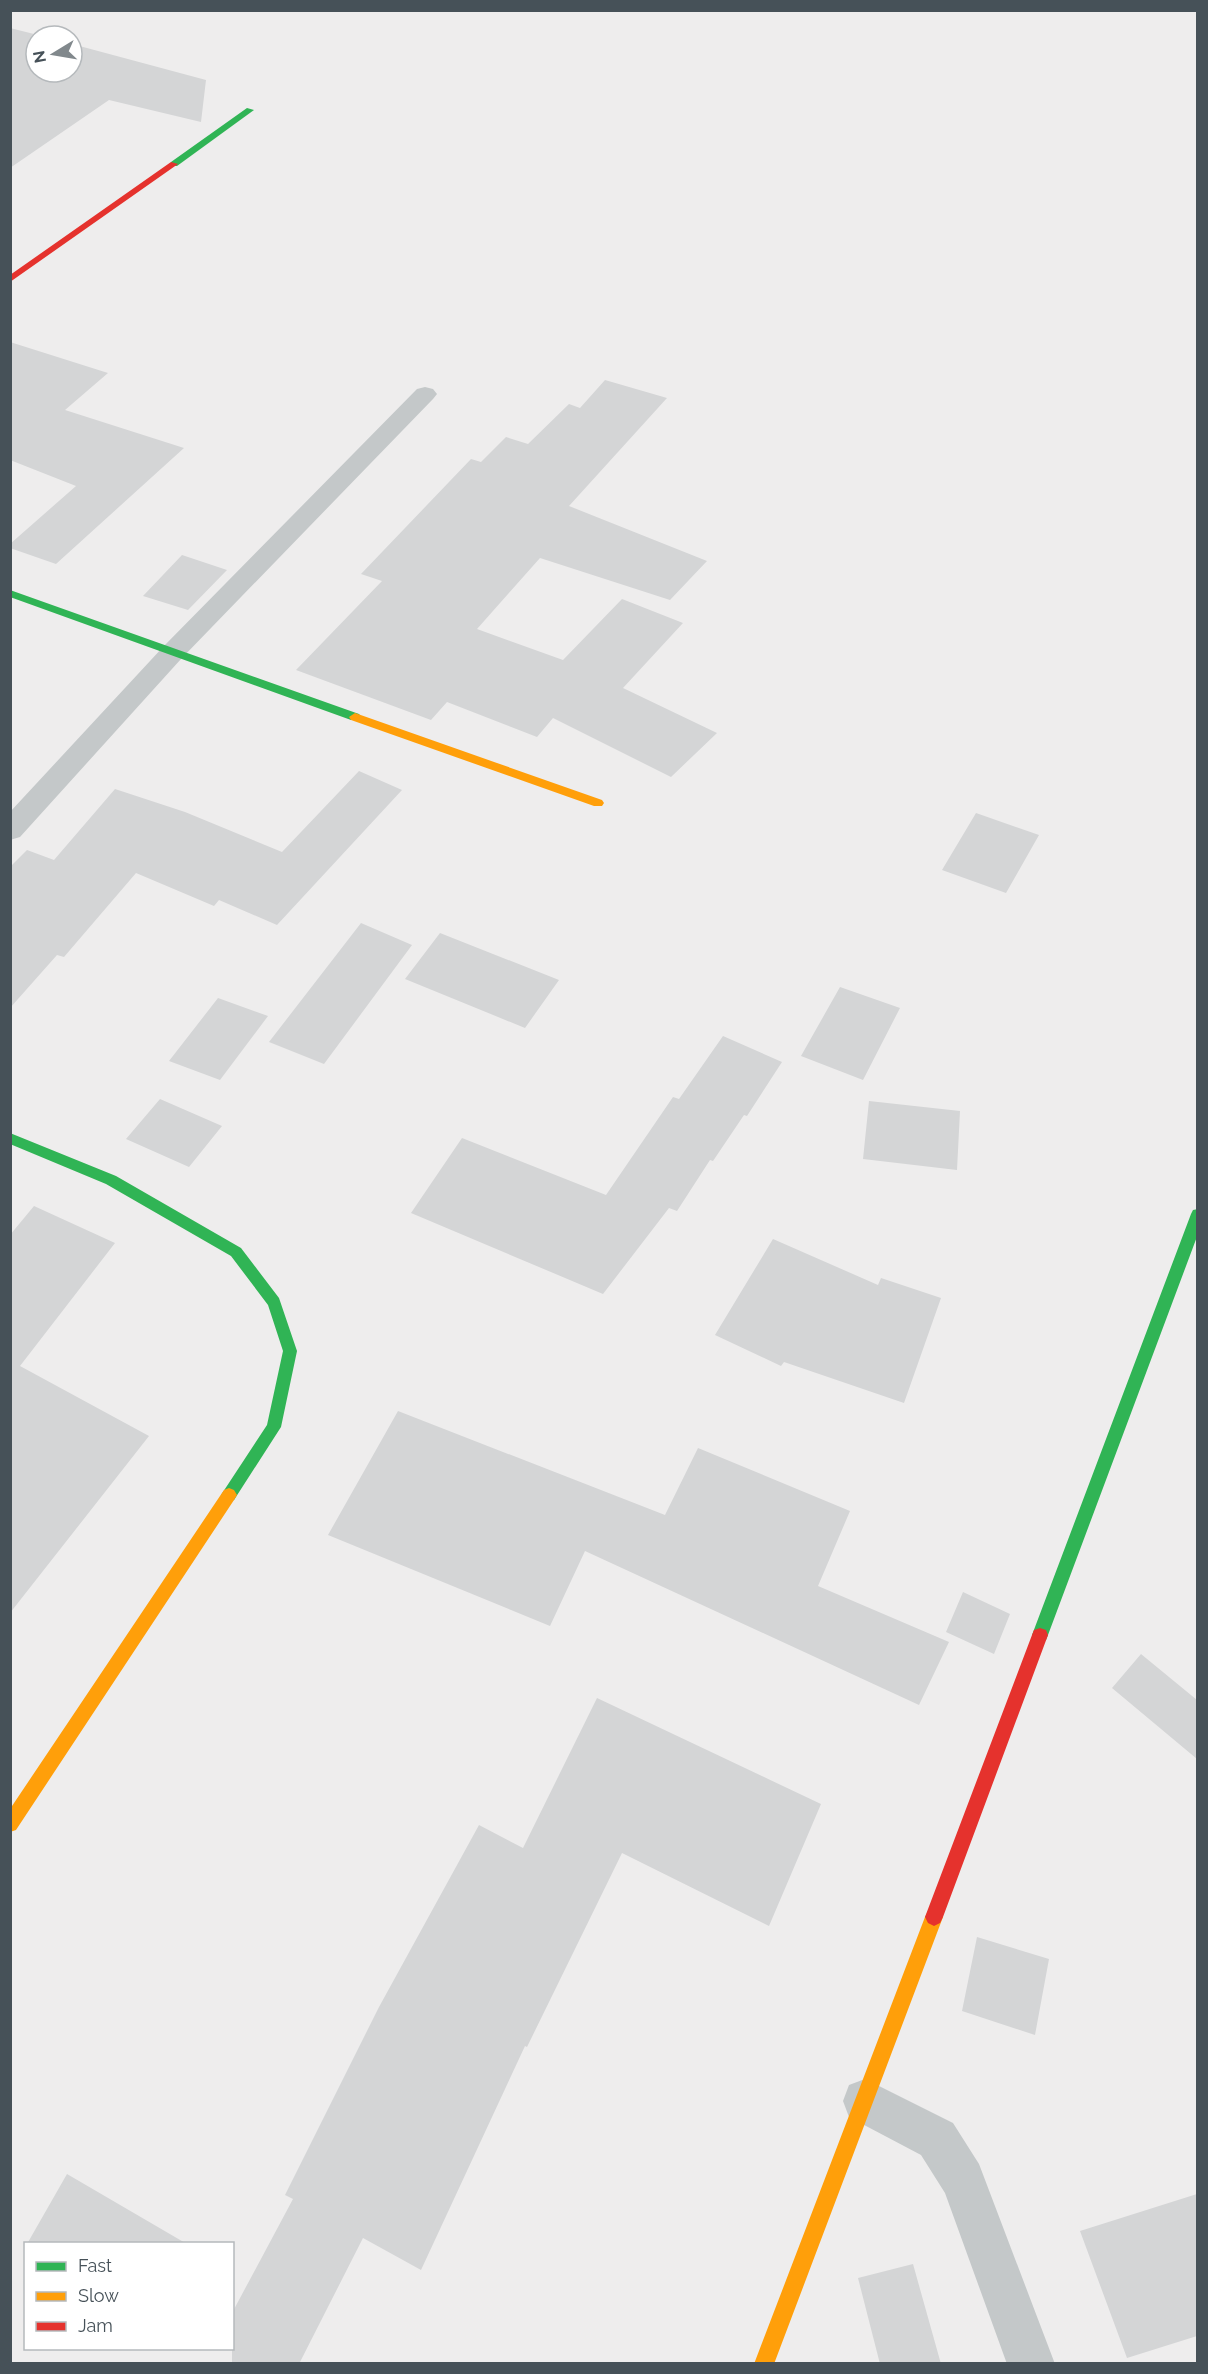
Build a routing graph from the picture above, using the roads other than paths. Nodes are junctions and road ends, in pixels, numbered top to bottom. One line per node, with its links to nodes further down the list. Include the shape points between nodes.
1 (250, 110): 2 (street)
2 (10, 279)
3 (425, 394): 5 (street)
4 (10, 593): 5 (street)
5 (172, 653): 6 (street); 7 (street)
6 (598, 803)
7 (10, 830)
8 (10, 1138): 10 (street, via 111,1180 236,1252 274,1302 290,1351 274,1427)
9 (1197, 1214): 11 (street)
10 (10, 1824)
11 (865, 2101): 12 (street); 13 (street, via 937,2139 963,2180)
12 (764, 2364)
13 (1031, 2364)

